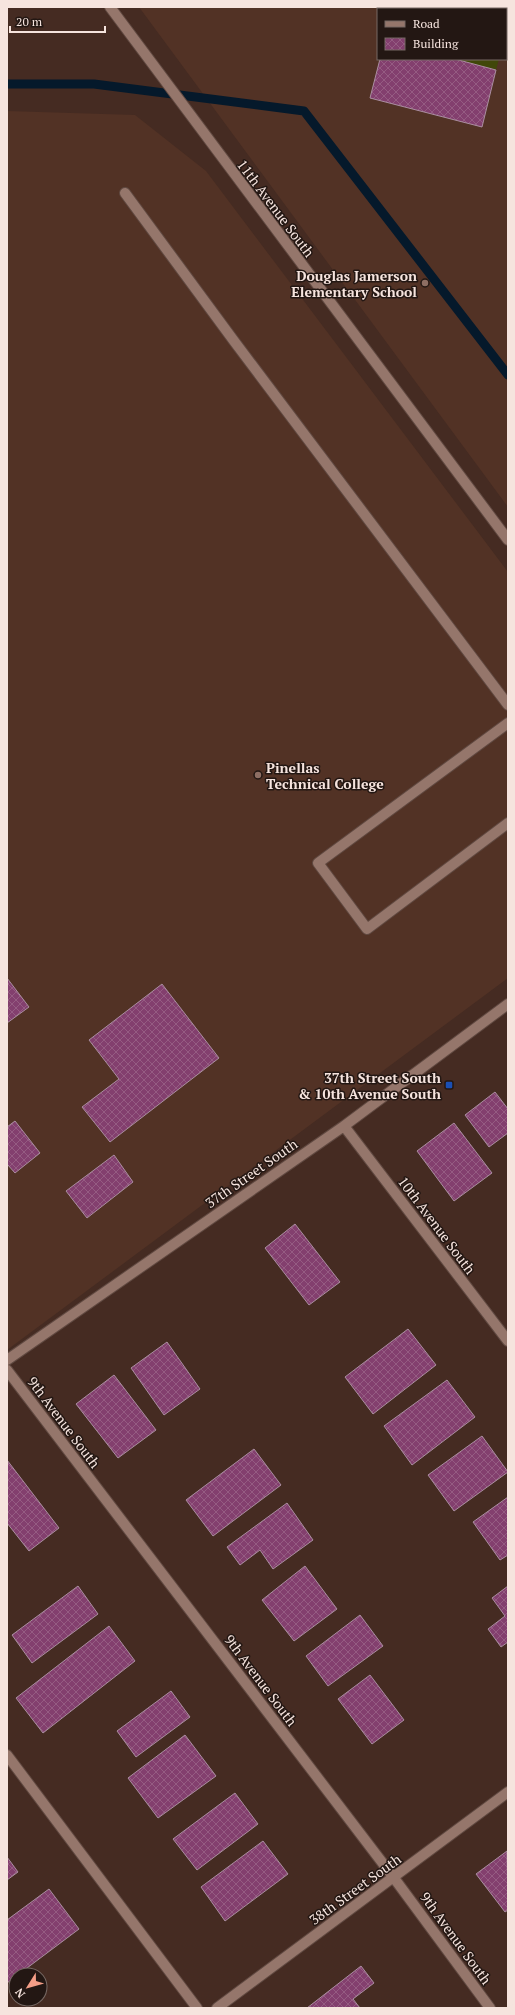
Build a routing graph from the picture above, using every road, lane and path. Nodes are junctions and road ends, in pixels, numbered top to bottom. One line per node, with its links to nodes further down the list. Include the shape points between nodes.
1 (110, 7): 3 (street, 11th Avenue South)
2 (125, 193): 4 (street)
3 (508, 540)
4 (508, 705)
5 (508, 722): 6 (street, via 318,863 367,929)
6 (508, 823)
7 (508, 1004): 8 (street, 37th Street South)
8 (344, 1126): 9 (street, 10th Avenue South); 10 (street, 37th Street South)
9 (508, 1341)
10 (7, 1360)
11 (7, 1370): 14 (street, 9th Avenue South)
12 (7, 1755): 15 (street)
13 (508, 1792): 14 (street, 38th Street South)
14 (394, 1878): 16 (street, 38th Street South); 17 (street, 9th Avenue South)
15 (197, 2008)
16 (217, 2008)
17 (490, 2008)

